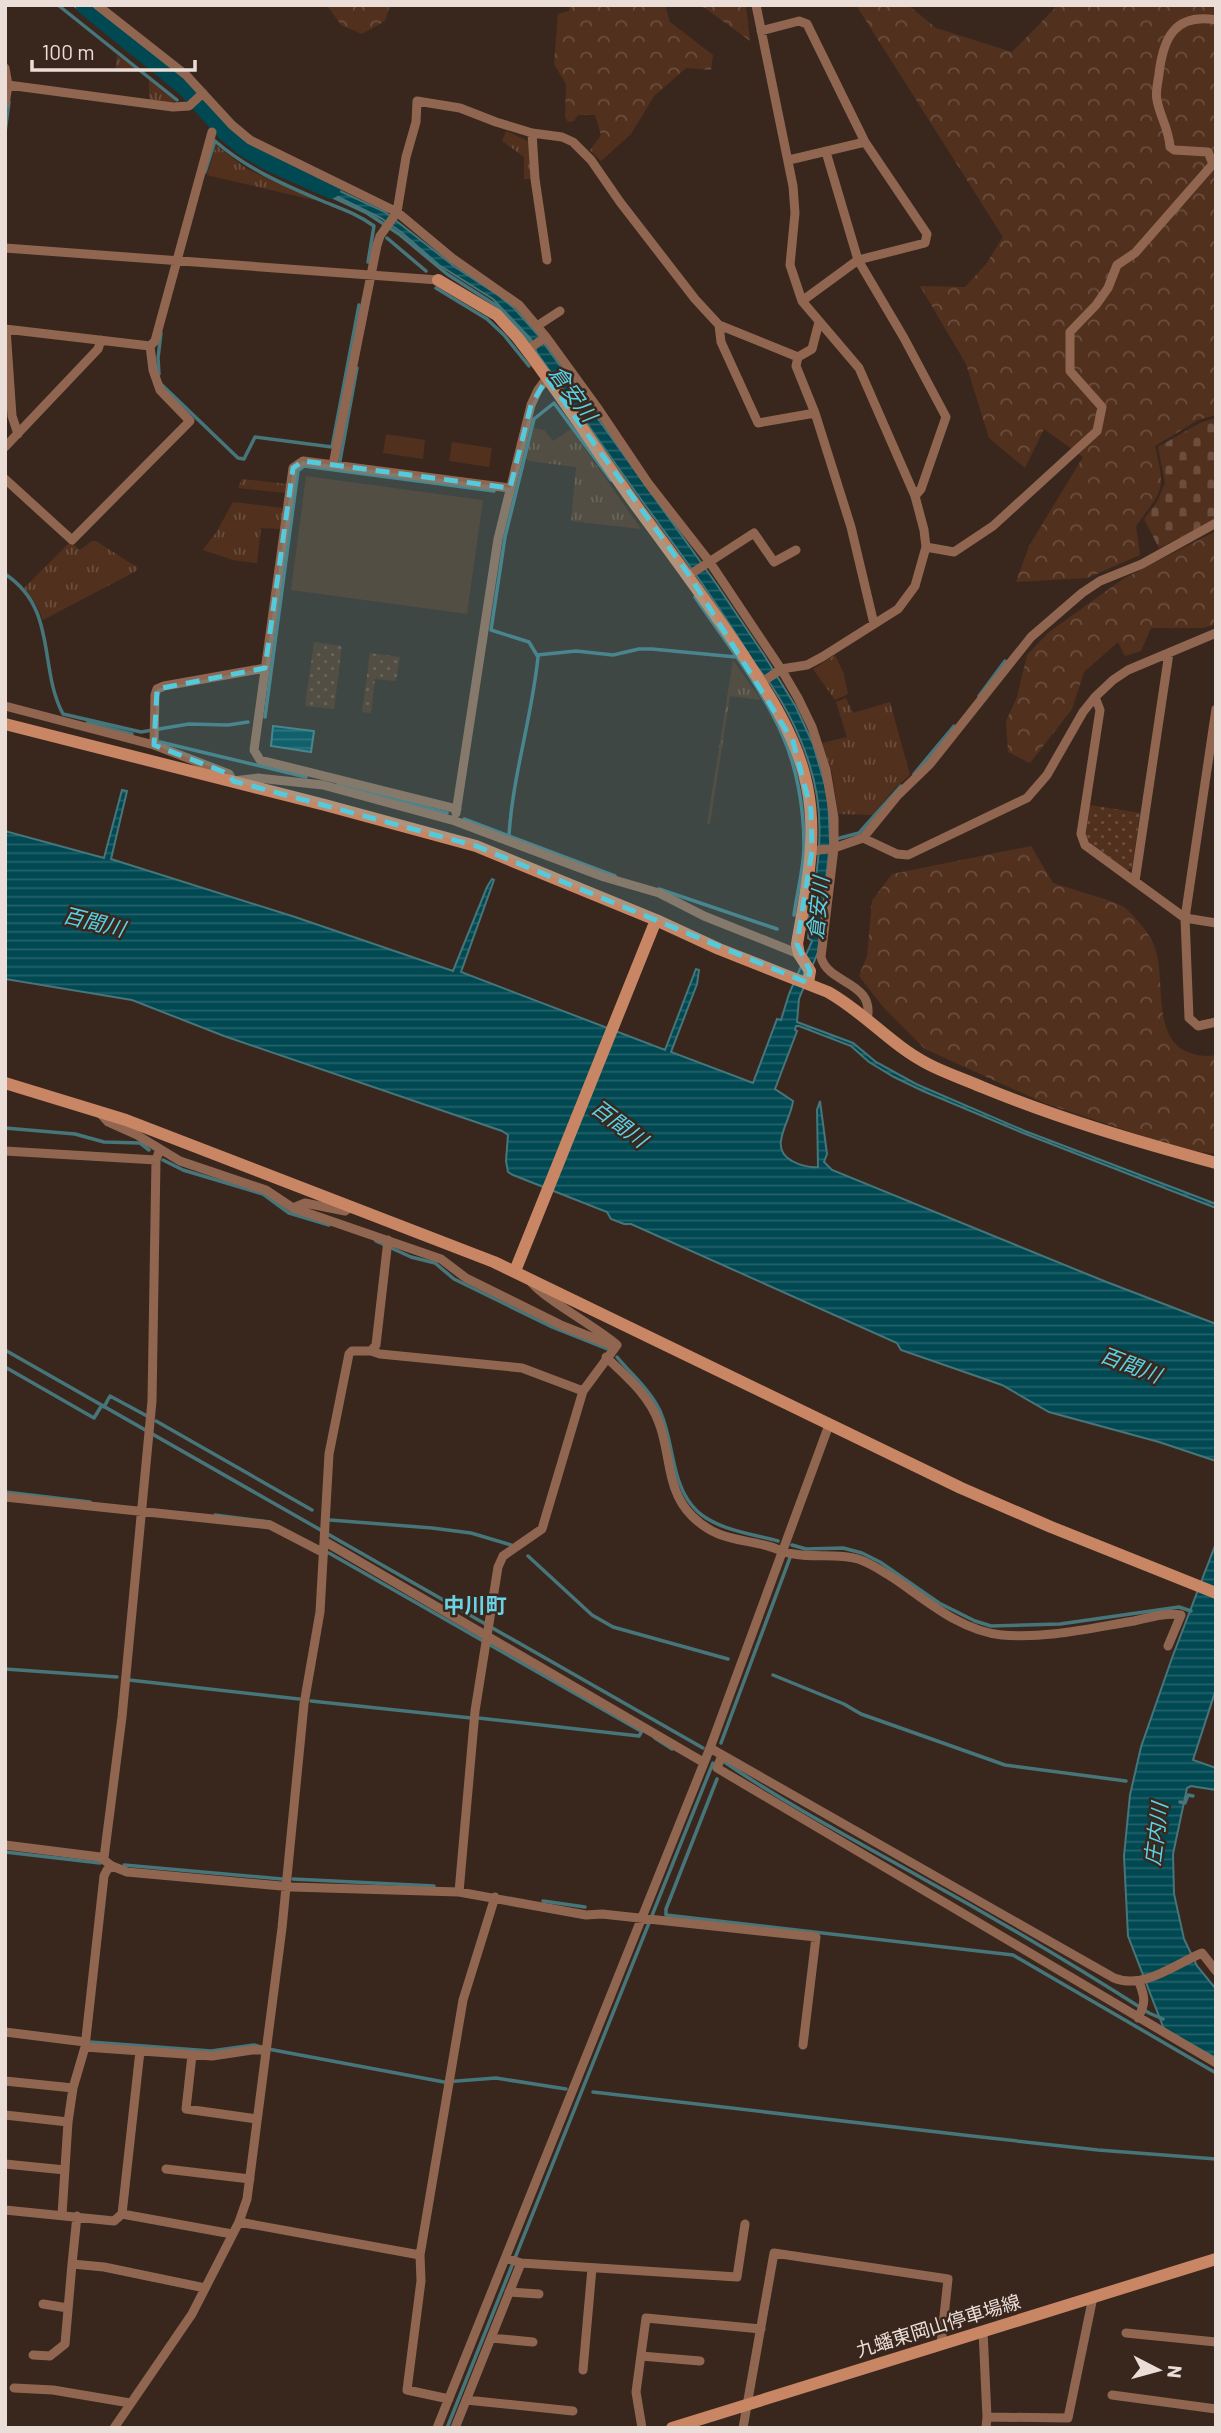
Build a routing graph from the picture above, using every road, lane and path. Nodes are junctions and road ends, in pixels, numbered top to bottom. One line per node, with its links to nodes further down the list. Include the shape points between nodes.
1 (97, 5): 7 (street, via 186,75)
2 (756, 5): 4 (street)
3 (1216, 20): 41 (street, via 1197,18 1182,23 1169,36 1161,51 1156,99 1170,134 1170,147 1208,152 1213,164 1135,253 1117,265 1108,288 1070,332 1070,371 1102,407 1097,431 993,526 954,552)
4 (761, 31): 11 (street, via 799,21 807,24); 13 (street)
5 (5, 68): 6 (street)
6 (8, 85): 7 (street, via 173,107 189,106); 8 (street)
7 (198, 97): 14 (street, via 250,140)
8 (5, 104)
9 (212, 132): 16 (street)
10 (532, 132): 14 (street, via 460,108 417,102); 17 (street); 24 (street, via 573,142 591,160)
11 (865, 142): 12 (street); 18 (street, via 927,233 925,243)
12 (826, 152): 13 (street); 18 (street)
13 (789, 160): 21 (street, via 794,213 790,265)
14 (396, 214): 19 (street, via 380,236); 25 (street, via 509,297)
15 (5, 248): 16 (street)
16 (176, 260): 19 (street); 29 (street)
17 (547, 260)
18 (858, 260): 21 (street); 39 (street, via 946,417)
19 (370, 274): 20 (street); 36 (street)
20 (438, 280): 30 (street, via 497,315)
21 (802, 301): 23 (street)
22 (560, 311): 25 (street)
23 (819, 322): 31 (street, via 812,349); 39 (street, via 859,368)
24 (719, 325): 31 (street); 33 (street, via 721,342 758,423)
25 (537, 326): 27 (street)
26 (5, 329): 28 (street); 34 (street, via 12,416)
27 (544, 338): 30 (street); 43 (street)
28 (101, 340): 29 (street); 34 (street, via 98,349)
29 (150, 346): 37 (street, via 160,390 190,421 72,540)
30 (529, 348): 32 (street)
31 (797, 357): 33 (street, via 796,366)
32 (547, 379): 38 (street, via 531,405); 44 (street, via 639,510)
33 (815, 413): 45 (street, via 851,527)
34 (18, 434): 35 (street)
35 (5, 447)
36 (333, 465): 38 (street); 48 (street, via 303,461 293,468)
37 (5, 479)
38 (510, 488): 58 (street, via 498,539)
39 (915, 496): 41 (street)
40 (1216, 523): 60 (street, via 1100,582 1041,628)
41 (926, 547): 45 (street, via 915,586 898,609)
42 (796, 550): 43 (street, via 774,562 754,533)
43 (707, 562): 44 (street); 49 (street)
44 (691, 573): 50 (street)
45 (874, 624): 49 (street, via 807,665)
46 (1216, 633): 47 (street)
47 (1169, 653): 51 (street, via 1128,670); 63 (street)
48 (265, 668): 55 (street, via 164,685 155,695); 56 (street, via 254,750 260,760)
49 (781, 669): 50 (street); 61 (street, via 812,727 826,770)
50 (763, 682): 62 (street, via 803,766)
51 (1095, 697): 60 (street, via 1047,775 1027,798 908,855 897,855); 63 (street, via 1100,710 1081,834 1085,845)
52 (5, 706): 55 (street)
53 (1216, 709): 64 (street)
54 (5, 724): 57 (street)
55 (154, 745): 57 (street, via 229,774)
56 (324, 780): 57 (street); 58 (street); 59 (street)
57 (233, 781): 65 (street, via 476,846)
58 (457, 809): 59 (street)
59 (455, 821): 67 (street, via 660,893)
60 (863, 838): 61 (street)
61 (834, 842): 62 (street); 69 (street, via 821,957 827,970 850,982 864,997)
62 (812, 851): 67 (street)
63 (1135, 881): 64 (street)
64 (1185, 918): 66 (street); 70 (street, via 1189,1018 1198,1026)
65 (656, 920): 68 (street); 80 (street)
66 (1216, 923)
67 (799, 954): 68 (street, via 810,971)
68 (808, 983): 69 (street, via 844,1000)
69 (867, 1020): 76 (street, via 928,1064 1018,1102 1103,1132)
70 (1216, 1022)
71 (5, 1083): 72 (street)
72 (98, 1112): 73 (street); 77 (street)
73 (160, 1149): 75 (street); 78 (street, via 180,1161 267,1189)
74 (5, 1151): 75 (street)
75 (156, 1160): 88 (street, via 155,1332)
76 (1216, 1163)
77 (352, 1206): 78 (street, via 345,1211 305,1203); 80 (street)
78 (293, 1208): 79 (street)
79 (387, 1245): 82 (street, via 440,1258 466,1278); 83 (street, via 376,1345)
80 (515, 1271): 81 (street)
81 (529, 1277): 82 (street, via 532,1286); 86 (street)
82 (616, 1347): 84 (street)
83 (371, 1350): 85 (street, via 522,1368); 89 (street, via 349,1354 328,1454)
84 (606, 1357): 85 (street); 90 (street, via 653,1408 672,1485 688,1513 718,1535)
85 (583, 1391): 93 (street, via 542,1529 503,1556 498,1567)
86 (829, 1425): 90 (street); 92 (street, via 1040,1522)
87 (5, 1497): 88 (street)
88 (142, 1512): 91 (street, via 270,1525); 99 (street)
89 (324, 1534): 91 (street); 93 (street)
90 (789, 1552): 94 (street, via 859,1559 959,1621 987,1633 1063,1631 1181,1615); 95 (street)
91 (324, 1553): 101 (street)
92 (1216, 1593)
93 (486, 1637): 97 (street); 102 (street)
94 (1168, 1646)
95 (710, 1748): 96 (street); 97 (street)
96 (722, 1755): 106 (street, via 1103,1973 1125,1982); 107 (street, via 717,1768)
97 (703, 1762): 104 (street)
98 (5, 1845): 99 (street)
99 (104, 1858): 100 (street)
100 (112, 1866): 101 (street, via 127,1872); 109 (street, via 104,1876)
101 (286, 1886): 102 (street); 111 (street)
102 (459, 1892): 103 (street)
103 (495, 1897): 104 (street, via 540,1908); 131 (street, via 463,2000)
104 (648, 1919): 110 (street, via 816,1937); 133 (street)
105 (1216, 1971): 106 (street, via 1202,1952)
106 (1141, 1981): 107 (street, via 1146,1998)
107 (1139, 2016): 114 (street)
108 (5, 2032): 109 (street)
109 (85, 2044): 112 (street); 116 (street)
110 (803, 2045)
111 (265, 2049): 113 (street); 118 (street)
112 (140, 2051): 113 (street); 125 (street)
113 (192, 2055): 118 (street, via 186,2109)
114 (1216, 2063)
115 (5, 2081): 116 (street)
116 (73, 2088): 119 (street)
117 (5, 2115): 119 (street)
118 (257, 2119): 123 (street)
119 (68, 2122): 122 (street)
120 (5, 2164): 122 (street)
121 (166, 2169): 123 (street)
122 (65, 2170): 126 (street)
123 (250, 2179): 128 (street)
124 (5, 2210): 126 (street)
125 (122, 2214): 127 (street, via 114,2221); 130 (street)
126 (62, 2215): 127 (street)
127 (77, 2216): 134 (street)
128 (239, 2221): 130 (street); 131 (street)
129 (745, 2224): 135 (street, via 737,2277)
130 (232, 2234): 136 (street)
131 (420, 2255): 155 (street, via 407,2390)
132 (1216, 2259): 139 (street, 九蟠東岡山停車場線)
133 (513, 2261): 135 (street); 137 (street); 155 (street)
134 (72, 2263): 136 (street); 141 (street)
135 (592, 2268): 152 (street)
136 (205, 2288): 157 (street)
137 (509, 2292): 138 (street); 145 (street)
138 (539, 2294)
139 (1094, 2297): 143 (street, 九蟠東岡山停車場線); 161 (street, via 1068,2418)
140 (43, 2304): 141 (street)
141 (68, 2308): 149 (street, via 65,2344 50,2356)
142 (761, 2329): 148 (street, via 774,2253 948,2279); 150 (street, via 646,2318); 158 (street)
143 (983, 2331): 148 (street, 九蟠東岡山停車場線); 161 (street)
144 (1126, 2333): 147 (street)
145 (491, 2337): 146 (street); 156 (street)
146 (533, 2342)
147 (1216, 2342)
148 (941, 2344): 158 (street, 九蟠東岡山停車場線)
149 (33, 2355)
150 (641, 2356): 151 (street); 165 (street, via 636,2392)
151 (700, 2361)
152 (583, 2370)
153 (14, 2388): 157 (street)
154 (1112, 2395): 159 (street)
155 (449, 2399): 163 (street)
156 (466, 2400): 160 (street); 164 (street)
157 (130, 2403): 162 (street)
158 (746, 2405): 166 (street, 九蟠東岡山停車場線); 167 (street)
159 (1216, 2409)
160 (573, 2411)
161 (987, 2417): 168 (street)
162 (114, 2428)
163 (437, 2428)
164 (455, 2428)
165 (642, 2428)
166 (672, 2428)
167 (743, 2428)
168 (986, 2428)

